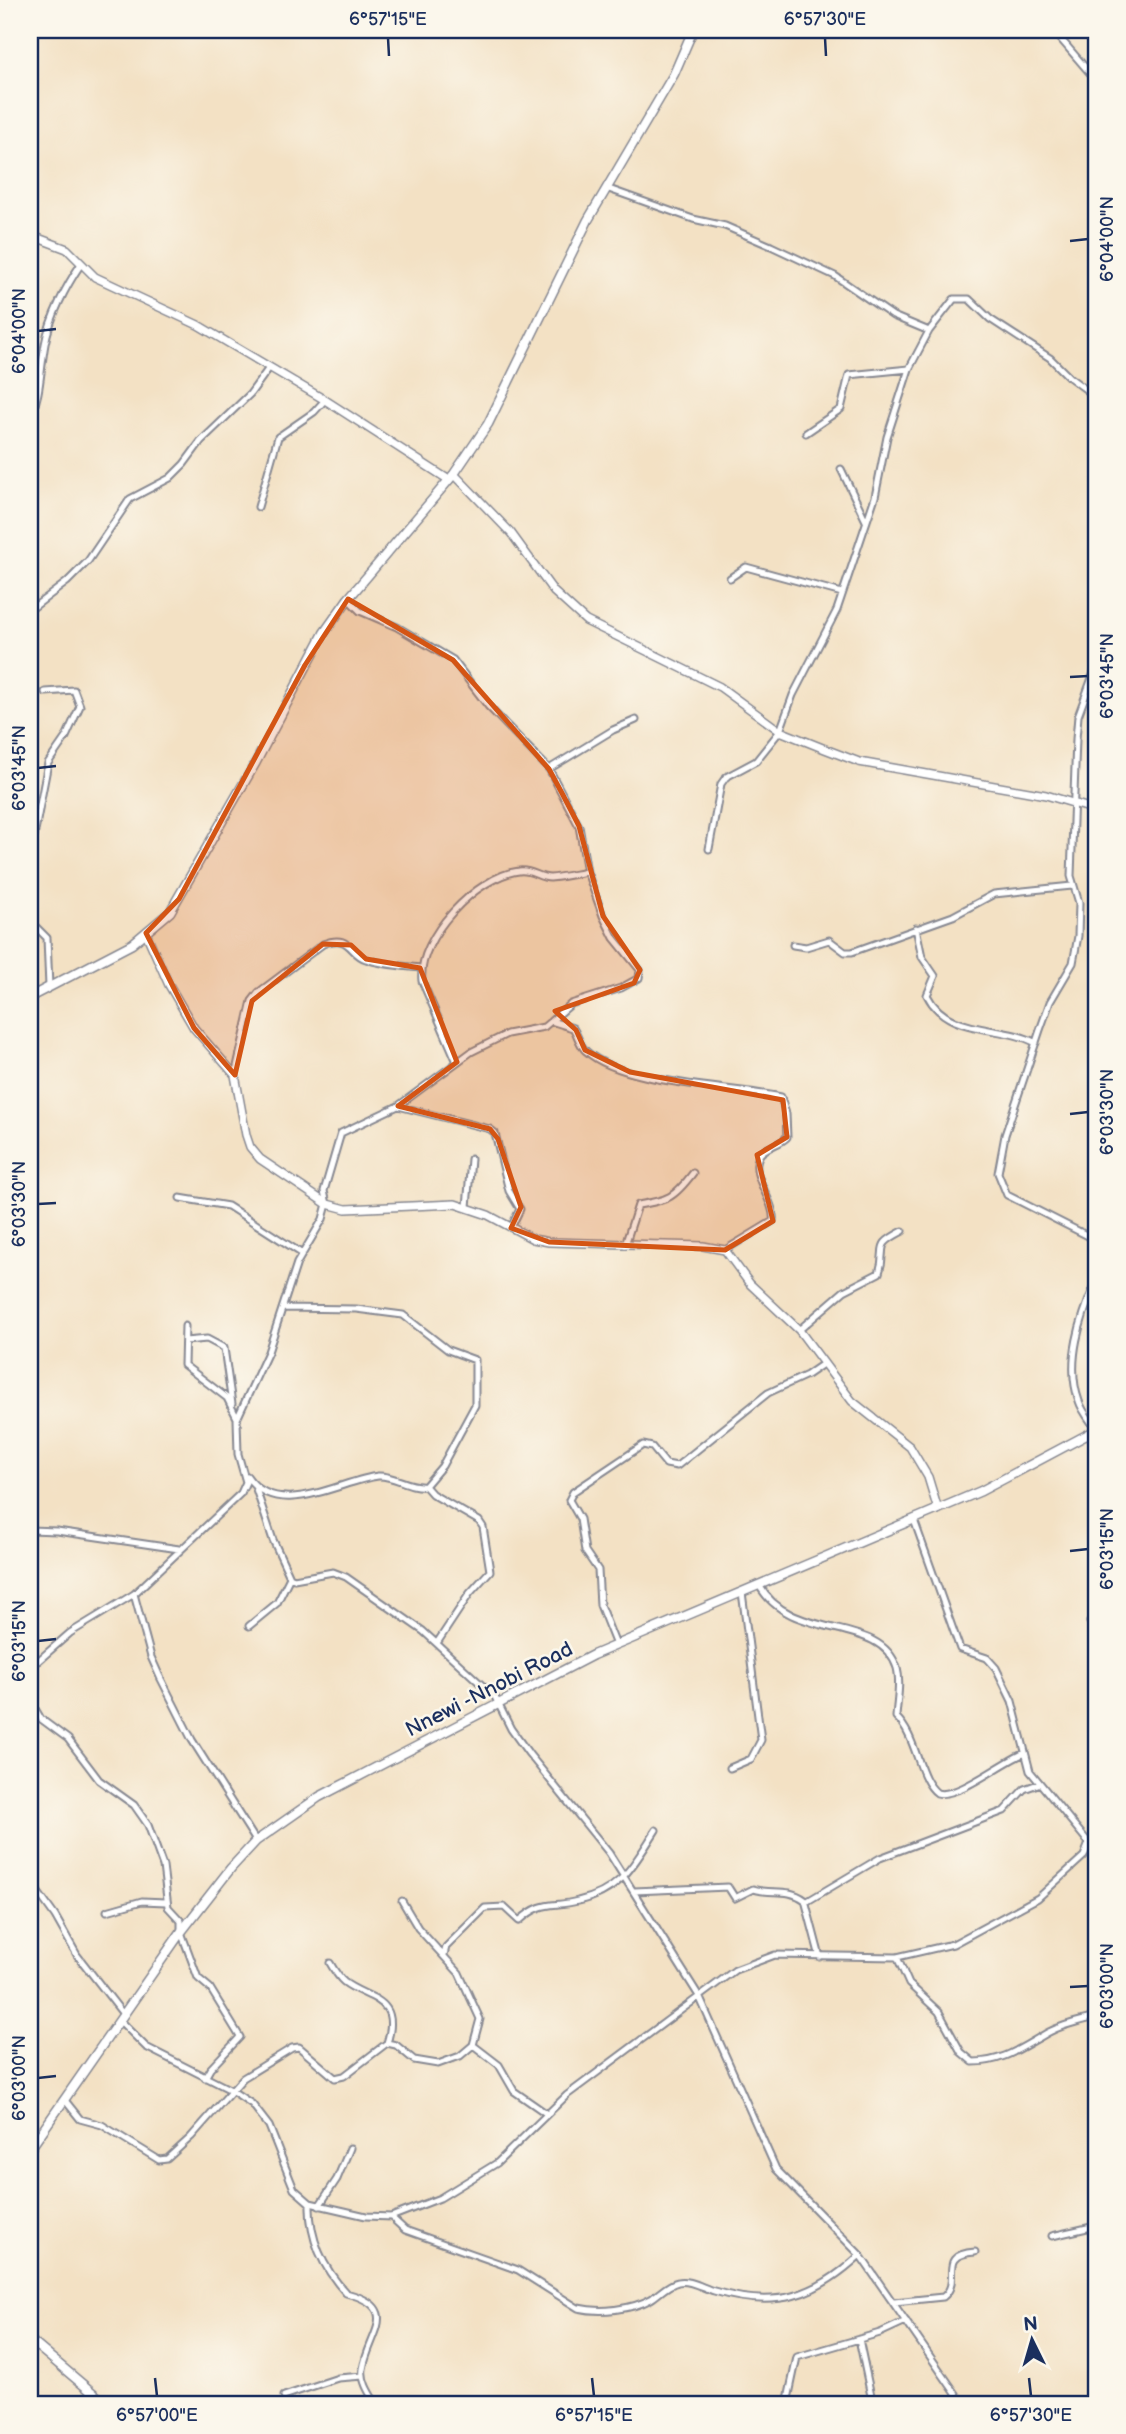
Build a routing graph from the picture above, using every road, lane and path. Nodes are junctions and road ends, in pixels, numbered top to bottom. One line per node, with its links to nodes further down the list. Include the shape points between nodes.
1 (693, 30): 4 (main road, via 674,74)
2 (1053, 30): 3 (street)
3 (1096, 80)
4 (606, 188): 7 (street, via 725,226 783,251 835,276 893,316); 15 (main road, via 488,424)
5 (30, 235): 6 (street, via 67,249)
6 (81, 264): 8 (street, via 95,277 198,325); 12 (street, via 50,328 38,400)
7 (929, 331): 9 (street); 10 (street, via 954,299 969,299)
8 (269, 368): 11 (street); 21 (street, via 184,464 170,478 130,499 88,561)
9 (909, 369): 13 (street, via 849,375 841,409); 17 (street)
10 (1096, 397)
11 (326, 400): 15 (street); 16 (street, via 278,437)
12 (30, 419)
13 (806, 433)
14 (841, 469): 17 (street)
15 (452, 477): 20 (main road); 25 (street, via 511,533 569,609 720,687)
16 (258, 507)
17 (866, 521): 19 (street)
18 (730, 578): 19 (street, via 746,567)
19 (842, 593): 25 (street)
20 (348, 599): 26 (street, via 360,611 397,626 453,660 488,706); 35 (main road, via 305,665 179,899)
21 (30, 610)
22 (1096, 667): 27 (street, via 1078,716)
23 (45, 692): 30 (street, via 74,690 80,706 48,763)
24 (636, 720): 26 (street)
25 (780, 731): 27 (street, via 859,762); 29 (street, via 756,761 721,784)
26 (549, 769): 31 (street, via 579,826)
27 (1073, 803): 28 (street); 32 (street)
28 (1096, 810)
29 (709, 849)
30 (30, 857)
31 (587, 872): 37 (street, via 548,878 517,871 490,883 451,912); 40 (street, via 608,927 640,970 639,978 571,1004)
32 (1072, 886): 34 (street, via 998,892 969,910); 41 (street, via 1080,917 1073,962 1051,1002)
33 (30, 921): 38 (street, via 47,938)
34 (916, 928): 36 (street, via 852,952 829,940 806,947); 41 (street, via 922,957 935,975 927,995 937,1007 970,1027 1027,1038)
35 (146, 933): 38 (main road); 43 (street, via 194,1028)
36 (793, 945)
37 (420, 968): 42 (street, via 428,998); 43 (street, via 366,960 351,945 323,944 252,1001)
38 (50, 987): 39 (main road)
39 (30, 997)
40 (551, 1021): 42 (street, via 537,1030 507,1034); 54 (street, via 573,1028 585,1050 609,1065 781,1097 787,1137 760,1153 758,1159 774,1222)
41 (1036, 1044): 52 (street, via 1005,1135 998,1180 1007,1195)
42 (457, 1062): 44 (street)
43 (235, 1075): 48 (street, via 250,1147 260,1159)
44 (398, 1106): 48 (street, via 341,1133 324,1191); 50 (street, via 495,1133 509,1191 520,1209)
45 (471, 1159): 49 (street)
46 (694, 1172): 53 (street, via 663,1202 638,1205)
47 (180, 1198): 55 (street, via 228,1206)
48 (327, 1204): 49 (street, via 345,1209 435,1203); 55 (street)
49 (467, 1207): 50 (street)
50 (511, 1228): 53 (street, via 549,1242)
51 (904, 1231): 59 (street, via 884,1241 880,1272 844,1292)
52 (1096, 1240)
53 (625, 1245): 54 (street)
54 (725, 1250): 59 (street, via 750,1284)
55 (301, 1253): 57 (street)
56 (1096, 1282): 64 (street, via 1082,1319 1074,1366 1078,1399)
57 (284, 1308): 63 (street); 67 (street, via 404,1315 448,1350 475,1360 475,1405 442,1466)
58 (185, 1326): 60 (street)
59 (799, 1330): 61 (street)
60 (185, 1341): 62 (street, via 184,1365 214,1385); 62 (street, via 208,1339 224,1348)
61 (823, 1363): 68 (street, via 865,1414 910,1447 928,1477); 78 (street, via 768,1393 677,1466 666,1464 652,1447 643,1445 573,1492 569,1500 580,1519 585,1550 598,1570 600,1605)
62 (233, 1408): 63 (street)
63 (237, 1419): 65 (street, via 238,1454)
64 (1096, 1430): 68 (main road, Nnewi -Nnobi Road)
65 (245, 1474): 66 (street); 71 (street, via 242,1493)
66 (255, 1486): 67 (street, via 286,1498 376,1477); 72 (street)
67 (425, 1486): 77 (street, via 479,1521 490,1571)
68 (938, 1510): 69 (main road, Nnewi -Nnobi Road)
69 (914, 1520): 73 (main road, Nnewi -Nnobi Road); 82 (street, via 958,1643 964,1652 987,1658 996,1668 1012,1701)
70 (30, 1530): 71 (street)
71 (179, 1549): 75 (street)
72 (290, 1577): 76 (street, via 277,1603); 77 (street, via 339,1573)
73 (759, 1585): 74 (main road, Nnewi -Nnobi Road); 82 (street, via 777,1609 868,1637 884,1648 897,1669 896,1717 906,1724 937,1793 958,1791)
74 (742, 1592): 78 (main road, Nnewi -Nnobi Road); 83 (street, via 761,1740 751,1759)
75 (134, 1594): 79 (street, via 70,1633); 86 (street, via 160,1677 192,1740)
76 (249, 1626)
77 (437, 1643): 81 (street)
78 (616, 1645): 81 (main road, Nnewi -Nnobi Road)
79 (30, 1668)
80 (30, 1700): 91 (street, via 41,1719 68,1739 99,1780 134,1805 148,1825 163,1866)
81 (498, 1703): 86 (main road, Nnewi -Nnobi Road, via 319,1797); 87 (street, via 529,1754)
82 (1025, 1753): 84 (street)
83 (730, 1768)
84 (1038, 1784): 92 (street, via 1024,1789 1004,1811 880,1858); 97 (street, via 1086,1837 1089,1850 1038,1898 953,1944)
85 (656, 1830): 87 (street)
86 (256, 1842): 94 (main road, Nnewi -Nnobi Road)
87 (626, 1878): 89 (street); 95 (street, via 578,1902 540,1906 519,1921 504,1907 485,1908 446,1947)
88 (30, 1881): 100 (street)
89 (634, 1891): 92 (street, via 728,1887 735,1898 752,1889 765,1894 785,1890); 99 (street)
90 (402, 1901): 95 (street, via 418,1928)
91 (166, 1902): 93 (street, via 142,1900); 94 (street, via 181,1921)
92 (806, 1902): 96 (street)
93 (107, 1911)
94 (181, 1932): 100 (main road, Nnewi -Nnobi Road); 104 (street, via 198,1978 210,1988 240,2037)
95 (444, 1955): 103 (street, via 479,2011)
96 (820, 1957): 97 (street); 99 (street, via 765,1958 735,1970)
97 (897, 1957): 101 (street, via 909,1984 939,2012 961,2052 973,2062 1018,2053 1059,2027)
98 (330, 1963): 102 (street, via 341,1980 384,2004 390,2034)
99 (699, 1996): 107 (street); 116 (street, via 776,2169)
100 (121, 2017): 104 (street, via 146,2047); 106 (main road, Nnewi -Nnobi Road)
101 (1096, 2017)
102 (387, 2043): 103 (street, via 414,2060 438,2064); 105 (street, via 340,2078 296,2046)
103 (473, 2045): 107 (street, via 499,2065 514,2091)
104 (205, 2078): 105 (street)
105 (231, 2090): 106 (street, via 191,2137 167,2159 159,2160 102,2125 80,2119); 110 (street, via 252,2104 269,2126 293,2189)
106 (64, 2099): 109 (main road, Nnewi -Nnobi Road)
107 (547, 2114): 112 (street, via 497,2163 465,2185)
108 (350, 2148): 111 (street)
109 (30, 2149)
110 (310, 2203): 111 (street); 121 (street, via 310,2229 322,2259 346,2293 364,2297 377,2310 379,2321)
111 (320, 2206): 112 (street)
112 (391, 2217): 116 (street, via 405,2230 518,2270 589,2311 631,2306 685,2281 730,2296 795,2298 841,2273)
113 (1096, 2226): 114 (street)
114 (1052, 2236)
115 (975, 2252): 117 (street, via 954,2258 950,2286 943,2297)
116 (860, 2255): 117 (street)
117 (894, 2302): 118 (street)
118 (906, 2321): 120 (street); 127 (street)
119 (30, 2340): 123 (main road)
120 (859, 2340): 125 (street, via 795,2359); 126 (street)
121 (363, 2376): 122 (street, via 338,2378); 124 (street)
122 (284, 2396)
123 (106, 2404)
124 (376, 2404)
125 (787, 2404)
126 (876, 2404)
127 (963, 2404)

